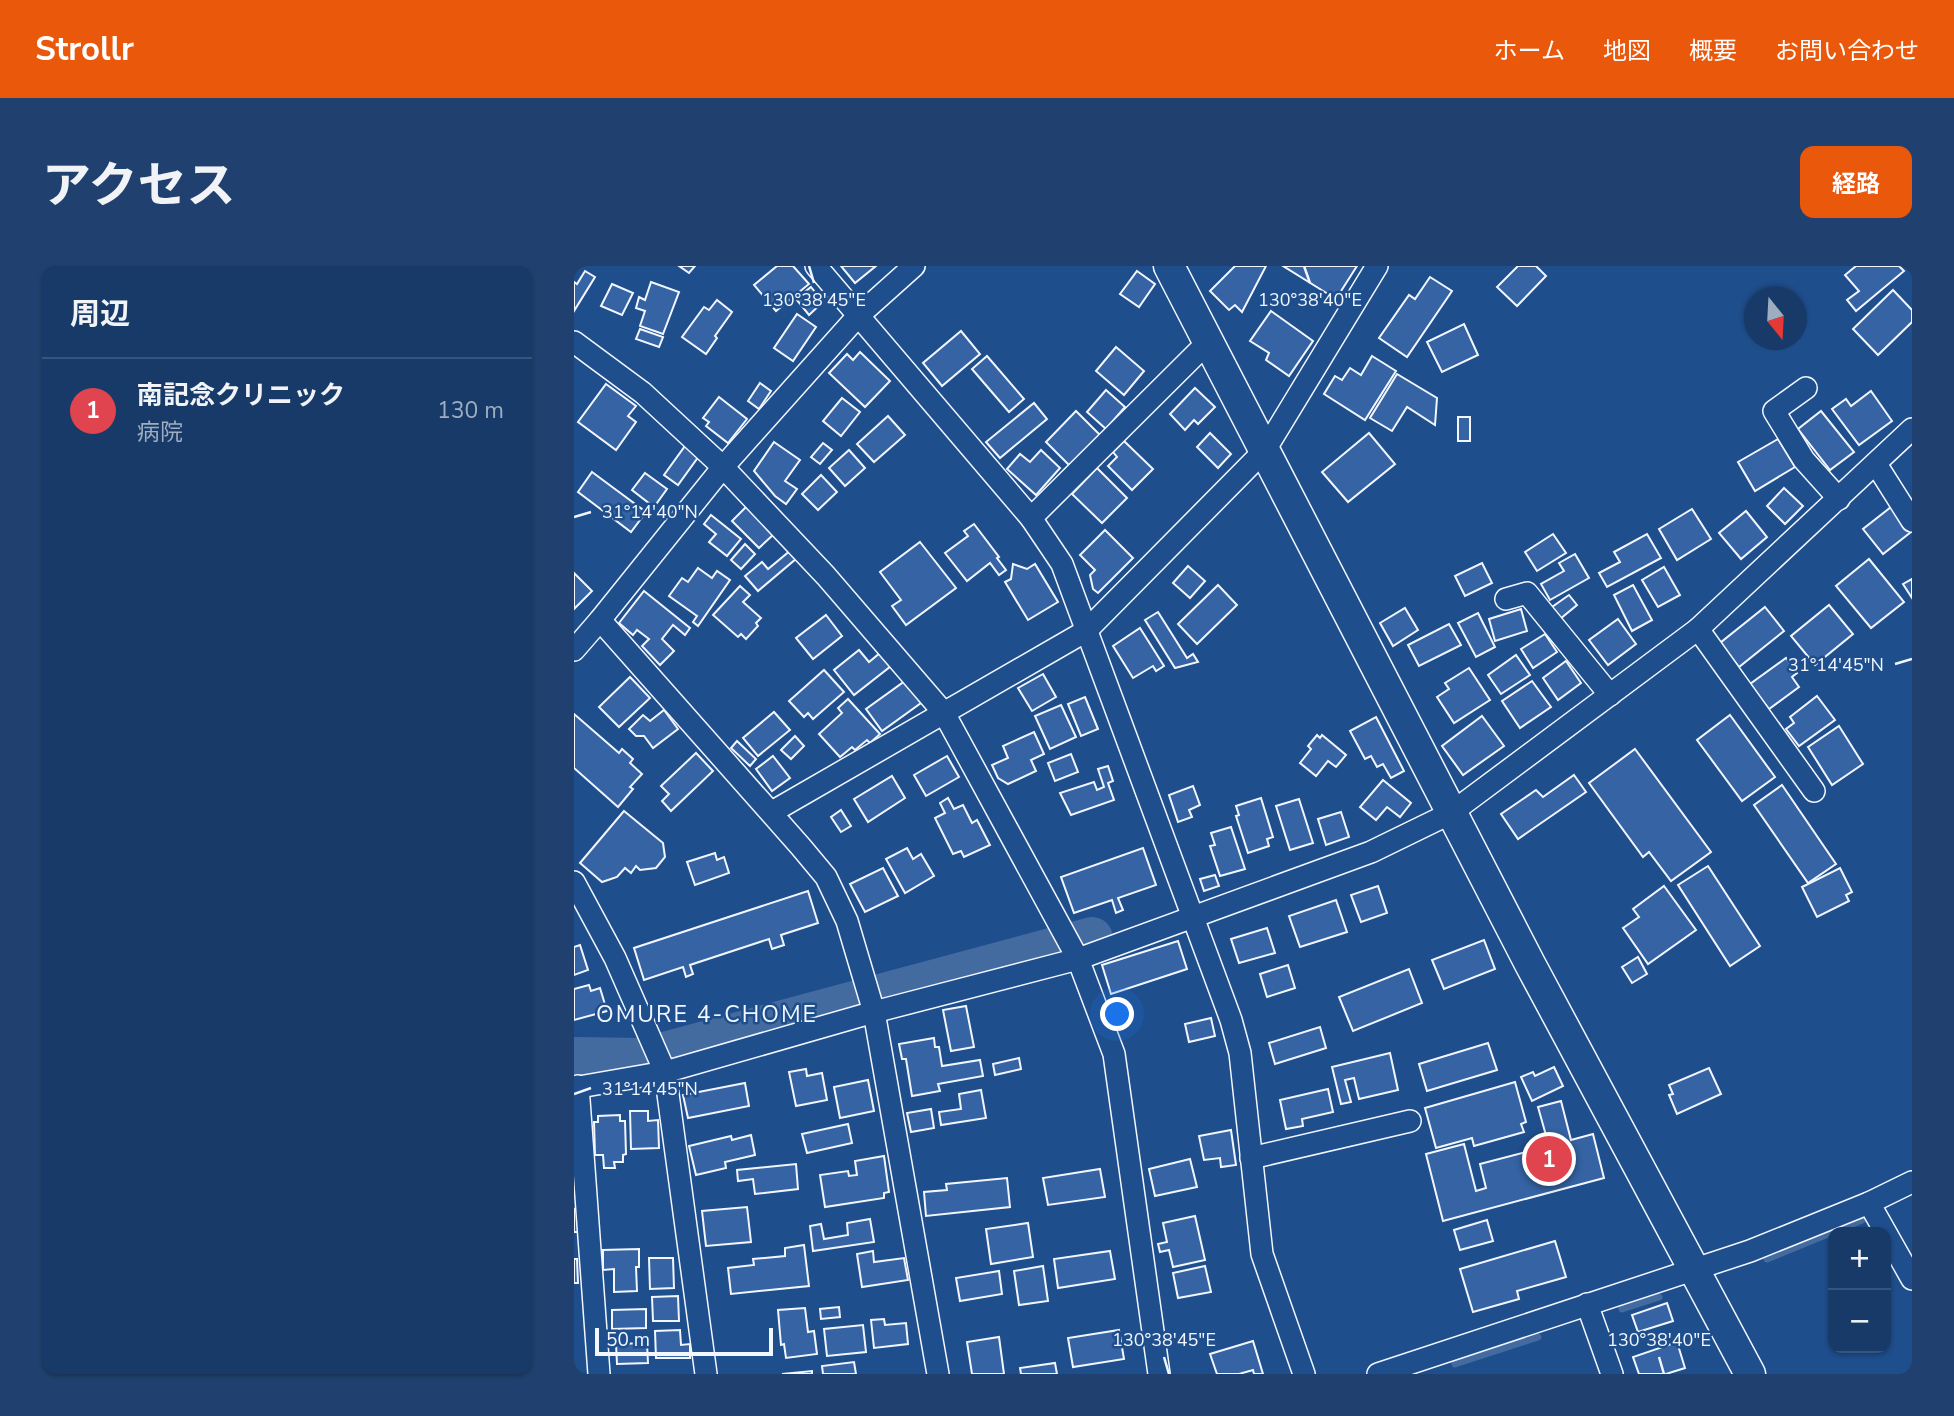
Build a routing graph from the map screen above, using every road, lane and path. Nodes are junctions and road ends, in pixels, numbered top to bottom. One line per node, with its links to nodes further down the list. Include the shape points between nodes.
1 (816, 266): 5 (street)
2 (914, 266): 5 (street)
3 (1169, 266): 7 (street)
4 (1377, 266): 10 (street)
5 (857, 317): 12 (street); 14 (street)
6 (574, 342): 12 (street, via 643,393)
7 (1208, 342): 10 (street); 14 (street)
8 (1806, 388): 13 (street, via 1774,411 1804,460)
9 (1912, 429): 11 (street)
10 (1265, 450): 19 (street); 25 (street)
11 (1876, 464): 13 (street); 15 (street)
12 (723, 467): 17 (street); 22 (street, via 826,576)
13 (1839, 499): 18 (street)
14 (1031, 518): 19 (street, via 1062,565)
15 (1912, 521)
16 (1506, 599): 21 (street, via 1527,593)
17 (600, 620): 20 (street); 24 (street)
18 (1698, 629): 21 (street); 23 (street)
19 (1086, 631): 22 (street); 27 (street)
20 (574, 650)
21 (1610, 695): 25 (street)
22 (944, 713): 24 (street); 28 (street)
23 (1814, 792)
24 (772, 811): 29 (street, via 826,877 847,921)
25 (1451, 813): 27 (street, via 1371,852); 36 (street)
26 (574, 882): 30 (street, via 615,958)
27 (1194, 917): 28 (street); 33 (street, via 1240,1053)
28 (1072, 950): 29 (street); 42 (street, via 1114,1054)
29 (871, 1003): 30 (street); 41 (street)
30 (659, 1060): 31 (street); 40 (street)
31 (576, 1087): 39 (street)
32 (1410, 1121): 33 (street)
33 (1251, 1158): 43 (street, via 1262,1254)
34 (1912, 1182): 35 (street)
35 (1869, 1203): 36 (street, via 1750,1251); 37 (street)
36 (1693, 1268): 38 (street); 46 (street)
37 (1912, 1279)
38 (1587, 1304): 44 (street); 45 (street)
39 (599, 1374)
40 (706, 1374)
41 (938, 1374)
42 (1159, 1374)
43 (1304, 1374)
44 (1378, 1374)
45 (1612, 1374)
46 (1750, 1374)

